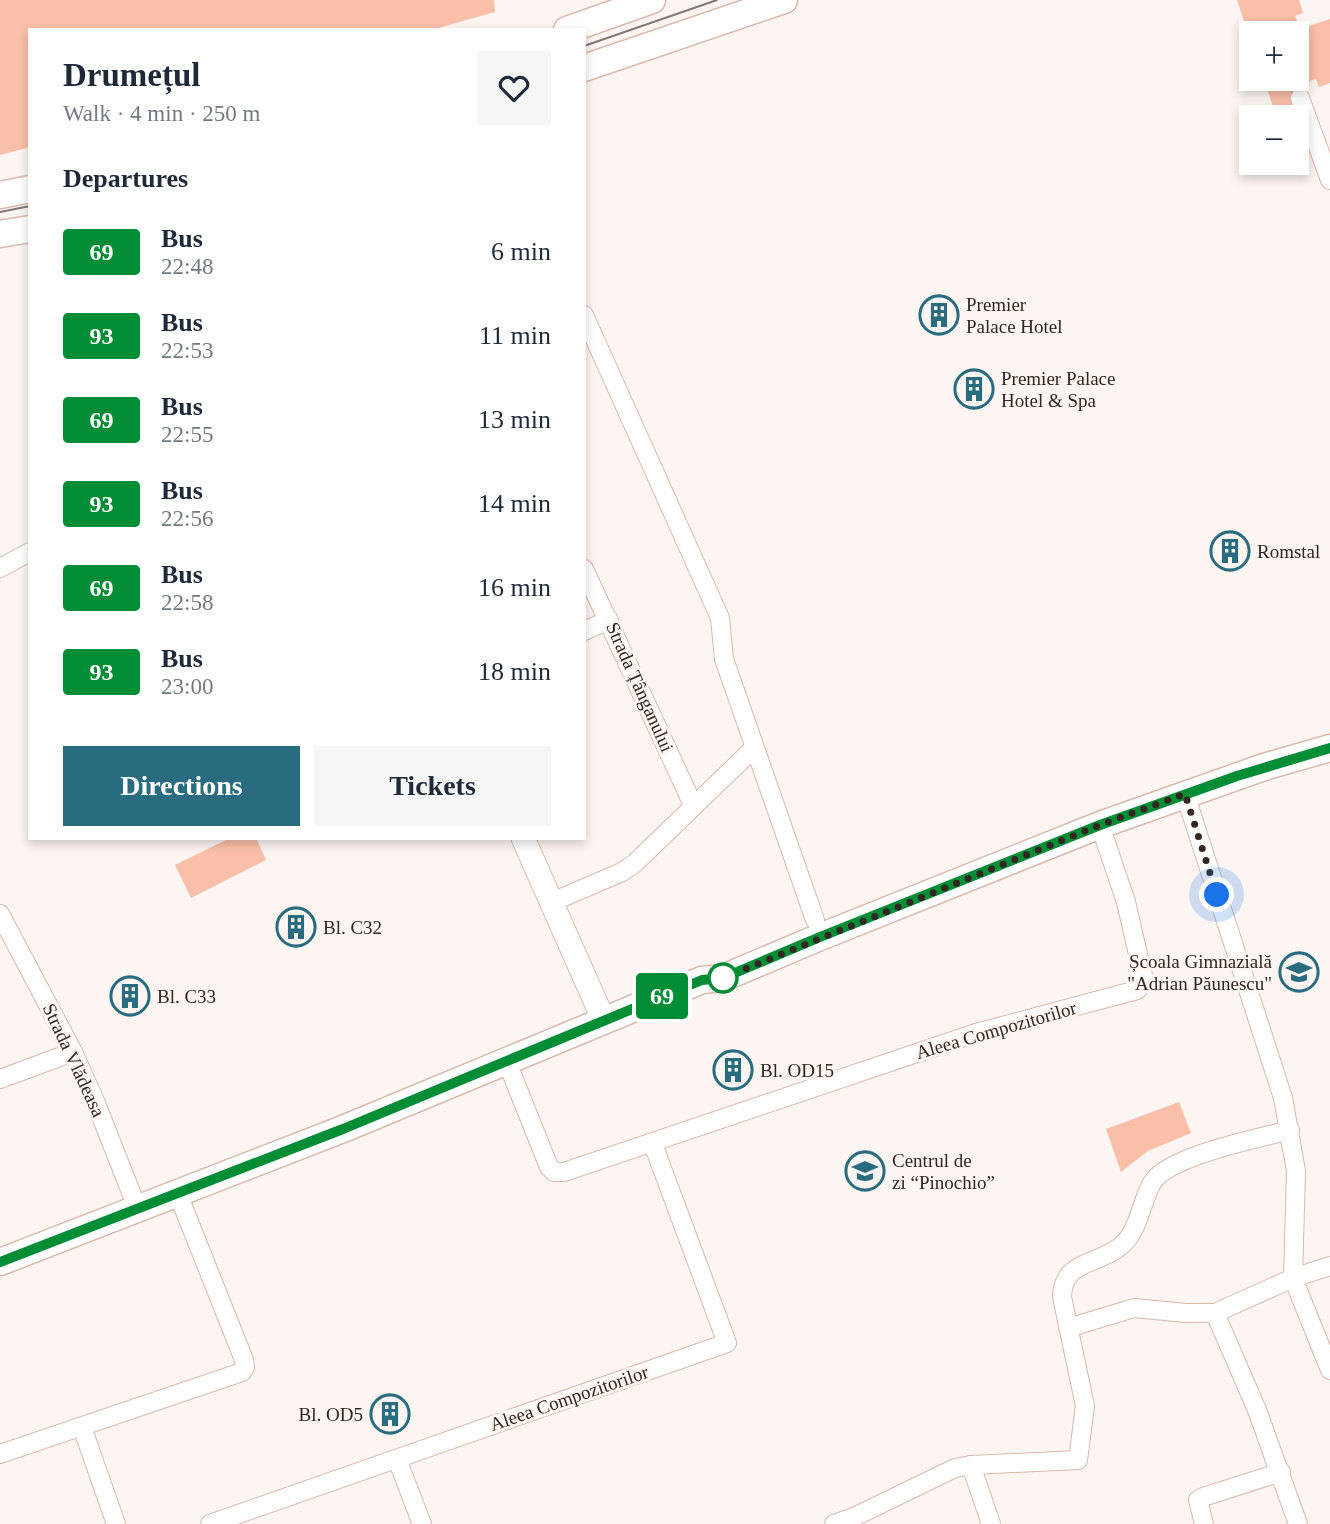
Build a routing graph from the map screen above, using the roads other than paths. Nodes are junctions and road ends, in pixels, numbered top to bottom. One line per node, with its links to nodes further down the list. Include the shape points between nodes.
1 (652, 0): 3 (main road)
2 (784, 0): 4 (main road)
3 (573, 28)
4 (586, 67)
5 (1300, 98): 6 (street)
6 (1330, 180)
7 (28, 189): 8 (main road)
8 (0, 194)
9 (28, 229): 10 (main road)
10 (0, 234)
11 (586, 320): 19 (street, via 720,618 724,659)
12 (28, 553): 13 (street)
13 (0, 568)
14 (586, 573): 15 (street, Strada Țânganului)
15 (609, 620): 16 (street); 21 (street, Strada Țânganului)
16 (586, 630)
17 (1330, 732): 26 (main road, via 1154,788)
18 (1330, 748): 20 (main road)
19 (753, 749): 21 (street); 26 (street)
20 (1185, 794): 22 (main road); 32 (street)
21 (693, 805): 24 (street, via 634,864)
22 (1100, 825): 27 (main road, via 723,978); 33 (street, Aleea Compozitorilor, via 1126,902 1143,975 1137,990 976,1033)
23 (524, 840): 24 (street)
24 (552, 902): 28 (street)
25 (0, 914): 29 (street, Strada Vlădeasa)
26 (814, 920): 27 (main road, via 716,964)
27 (702, 980): 28 (main road)
28 (604, 1021): 30 (main road)
29 (73, 1052): 31 (street); 35 (street, Strada Vlădeasa)
30 (507, 1062): 33 (street, Aleea Compozitorilor, via 554,1172); 34 (main road)
31 (0, 1079)
32 (1290, 1130): 38 (street, via 1296,1171); 40 (street, via 1176,1163 1153,1180 1124,1243 1067,1273 1062,1297)
33 (653, 1144): 44 (street, Aleea Compozitorilor, via 727,1343)
34 (178, 1195): 35 (main road); 42 (street, via 245,1367 237,1375)
35 (138, 1210): 36 (main road)
36 (0, 1262)
37 (1330, 1266): 38 (street)
38 (1293, 1278): 39 (street); 41 (street)
39 (1215, 1313): 40 (street, via 1134,1308); 46 (street)
40 (1068, 1328): 45 (street, via 1085,1406 1078,1460)
41 (1330, 1370)
42 (82, 1427): 43 (street); 47 (street)
43 (0, 1454)
44 (397, 1459): 48 (street, Aleea Compozitorilor); 49 (street)
45 (971, 1465): 50 (street, via 955,1468); 51 (street)
46 (1281, 1472): 52 (street, via 1198,1500); 53 (street)
47 (116, 1524)
48 (211, 1524)
49 (422, 1524)
50 (834, 1524)
51 (991, 1524)
52 (1205, 1524)
53 (1298, 1524)

